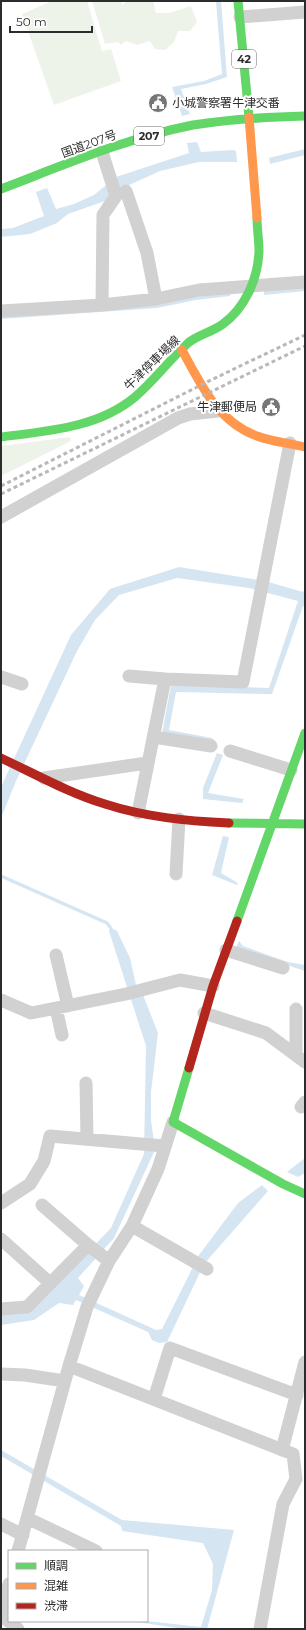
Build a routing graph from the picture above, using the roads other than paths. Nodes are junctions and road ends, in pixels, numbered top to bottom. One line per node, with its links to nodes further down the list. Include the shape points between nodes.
1 (238, 1): 3 (main road, 42)
2 (305, 12): 3 (street)
3 (240, 18): 5 (main road, 42)
4 (305, 116): 5 (main road, 国道207号 / 207)
5 (249, 117): 6 (main road, 国道207号 / 207, via 157,134); 10 (main road, 牛津停車場線, via 259,251)
6 (102, 152): 7 (main road, 国道207号 / 207); 8 (street, via 111,179)
7 (1, 189)
8 (121, 193): 11 (street, via 148,253); 12 (street, via 104,215)
9 (305, 282): 10 (street)
10 (252, 286): 11 (street, via 198,290); 14 (main road, 牛津停車場線, via 234,315)
11 (156, 299): 12 (street)
12 (102, 305): 13 (street)
13 (1, 311)
14 (182, 350): 15 (main road); 16 (main road, 牛津停車場線, via 133,398 112,412 88,422 60,429)
15 (218, 411): 17 (main road, via 246,431); 19 (street, via 178,418)
16 (1, 437)
17 (290, 444): 18 (main road); 22 (street, via 243,682)
18 (305, 447)
19 (1, 517)
20 (1, 676): 23 (street)
21 (129, 676): 22 (street)
22 (165, 679): 25 (street)
23 (22, 684)
24 (305, 733): 30 (main road)
25 (154, 737): 26 (street); 29 (street)
26 (211, 746)
27 (230, 751): 30 (street)
28 (5, 760): 31 (main road)
29 (147, 762): 31 (street); 32 (street)
30 (291, 770): 34 (main road)
31 (44, 778): 32 (main road, via 104,804)
32 (138, 813): 33 (main road)
33 (179, 819): 34 (main road); 36 (street)
34 (274, 823): 35 (main road); 37 (main road)
35 (305, 824)
36 (176, 874)
37 (226, 950): 39 (street); 40 (main road)
38 (56, 955): 42 (street)
39 (282, 968)
40 (213, 986): 42 (street, via 180,980); 44 (main road)
41 (1, 1000): 42 (street, via 31,1013)
42 (62, 1007): 45 (street)
43 (296, 1009): 46 (street)
44 (204, 1013): 46 (street, via 266,1033); 48 (main road)
45 (62, 1035)
46 (300, 1058)
47 (86, 1082): 49 (street)
48 (173, 1122): 50 (street); 51 (main road)
49 (87, 1139): 50 (street); 52 (street, via 50,1136 44,1161 30,1184)
50 (164, 1146): 54 (street, via 158,1169)
51 (305, 1194)
52 (1, 1204)
53 (42, 1204): 56 (street)
54 (132, 1226): 57 (street); 58 (street)
55 (1, 1238): 59 (street)
56 (88, 1245): 57 (street); 59 (street)
57 (110, 1261): 62 (street, via 90,1302)
58 (207, 1269)
59 (50, 1283): 60 (street, via 28,1306)
60 (1, 1309)
61 (305, 1362): 65 (street)
62 (69, 1366): 64 (street); 66 (street)
63 (1, 1374): 64 (street)
64 (65, 1381): 68 (street)
65 (297, 1395): 66 (street, via 170,1348); 67 (street)
66 (154, 1399): 67 (street)
67 (282, 1450): 77 (street, via 293,1454 296,1479 283,1504)
68 (27, 1518): 70 (street); 72 (street)
69 (1, 1524): 70 (street)
70 (23, 1535): 71 (street)
71 (18, 1550)
72 (94, 1550)
73 (8, 1588): 74 (street)
74 (1, 1614)
75 (10, 1622): 76 (street)
76 (18, 1629)
77 (260, 1629)

